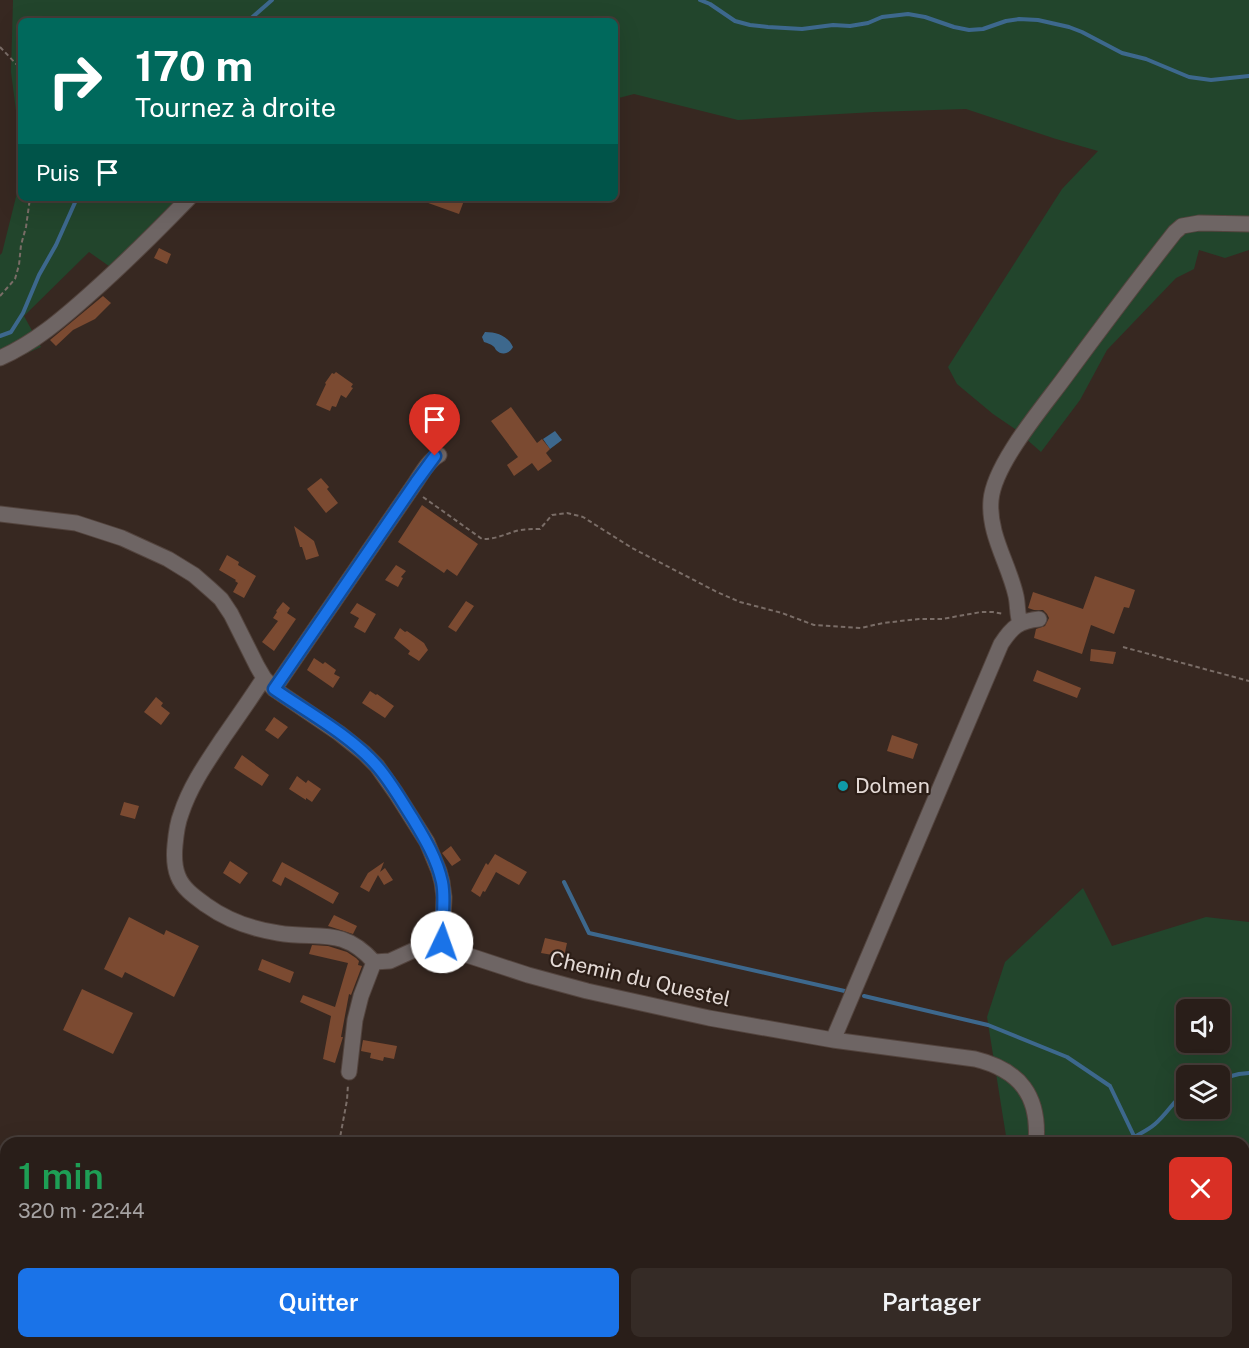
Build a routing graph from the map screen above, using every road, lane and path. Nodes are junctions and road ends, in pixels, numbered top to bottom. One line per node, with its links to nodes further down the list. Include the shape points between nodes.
1 (0, 47): 2 (path)
2 (18, 66)
3 (30, 201): 6 (path, via 15,279)
4 (186, 201): 7 (street, via 116,271 54,325)
5 (1249, 224): 12 (street, via 1199,223 1182,226 1175,232 998,473 990,511 1016,597)
6 (0, 296)
7 (0, 358)
8 (438, 455): 15 (street)
9 (422, 496): 12 (path, via 482,539 540,529 552,515 583,517 632,548 717,592 814,625 861,628 981,612)
10 (0, 514): 15 (street, via 76,523 122,538 177,564 221,599)
11 (1039, 619): 12 (street)
12 (1019, 620): 18 (street, via 1001,644)
13 (1123, 647): 14 (path)
14 (1249, 681)
15 (269, 684): 16 (street, via 364,753 396,793 427,842 439,871 444,897); 17 (street, via 199,774 189,794 176,831 178,878 215,912 247,926 280,934 327,935 355,945)
16 (442, 942): 17 (street, via 390,961); 18 (street, Chemin du Questel, via 467,955 587,991)
17 (374, 962): 19 (street, via 355,1020)
18 (833, 1040): 22 (street, Chemin du Questel, via 975,1059 1002,1068 1029,1093)
19 (349, 1072)
20 (347, 1100): 21 (path)
21 (340, 1137)
22 (1036, 1137)

